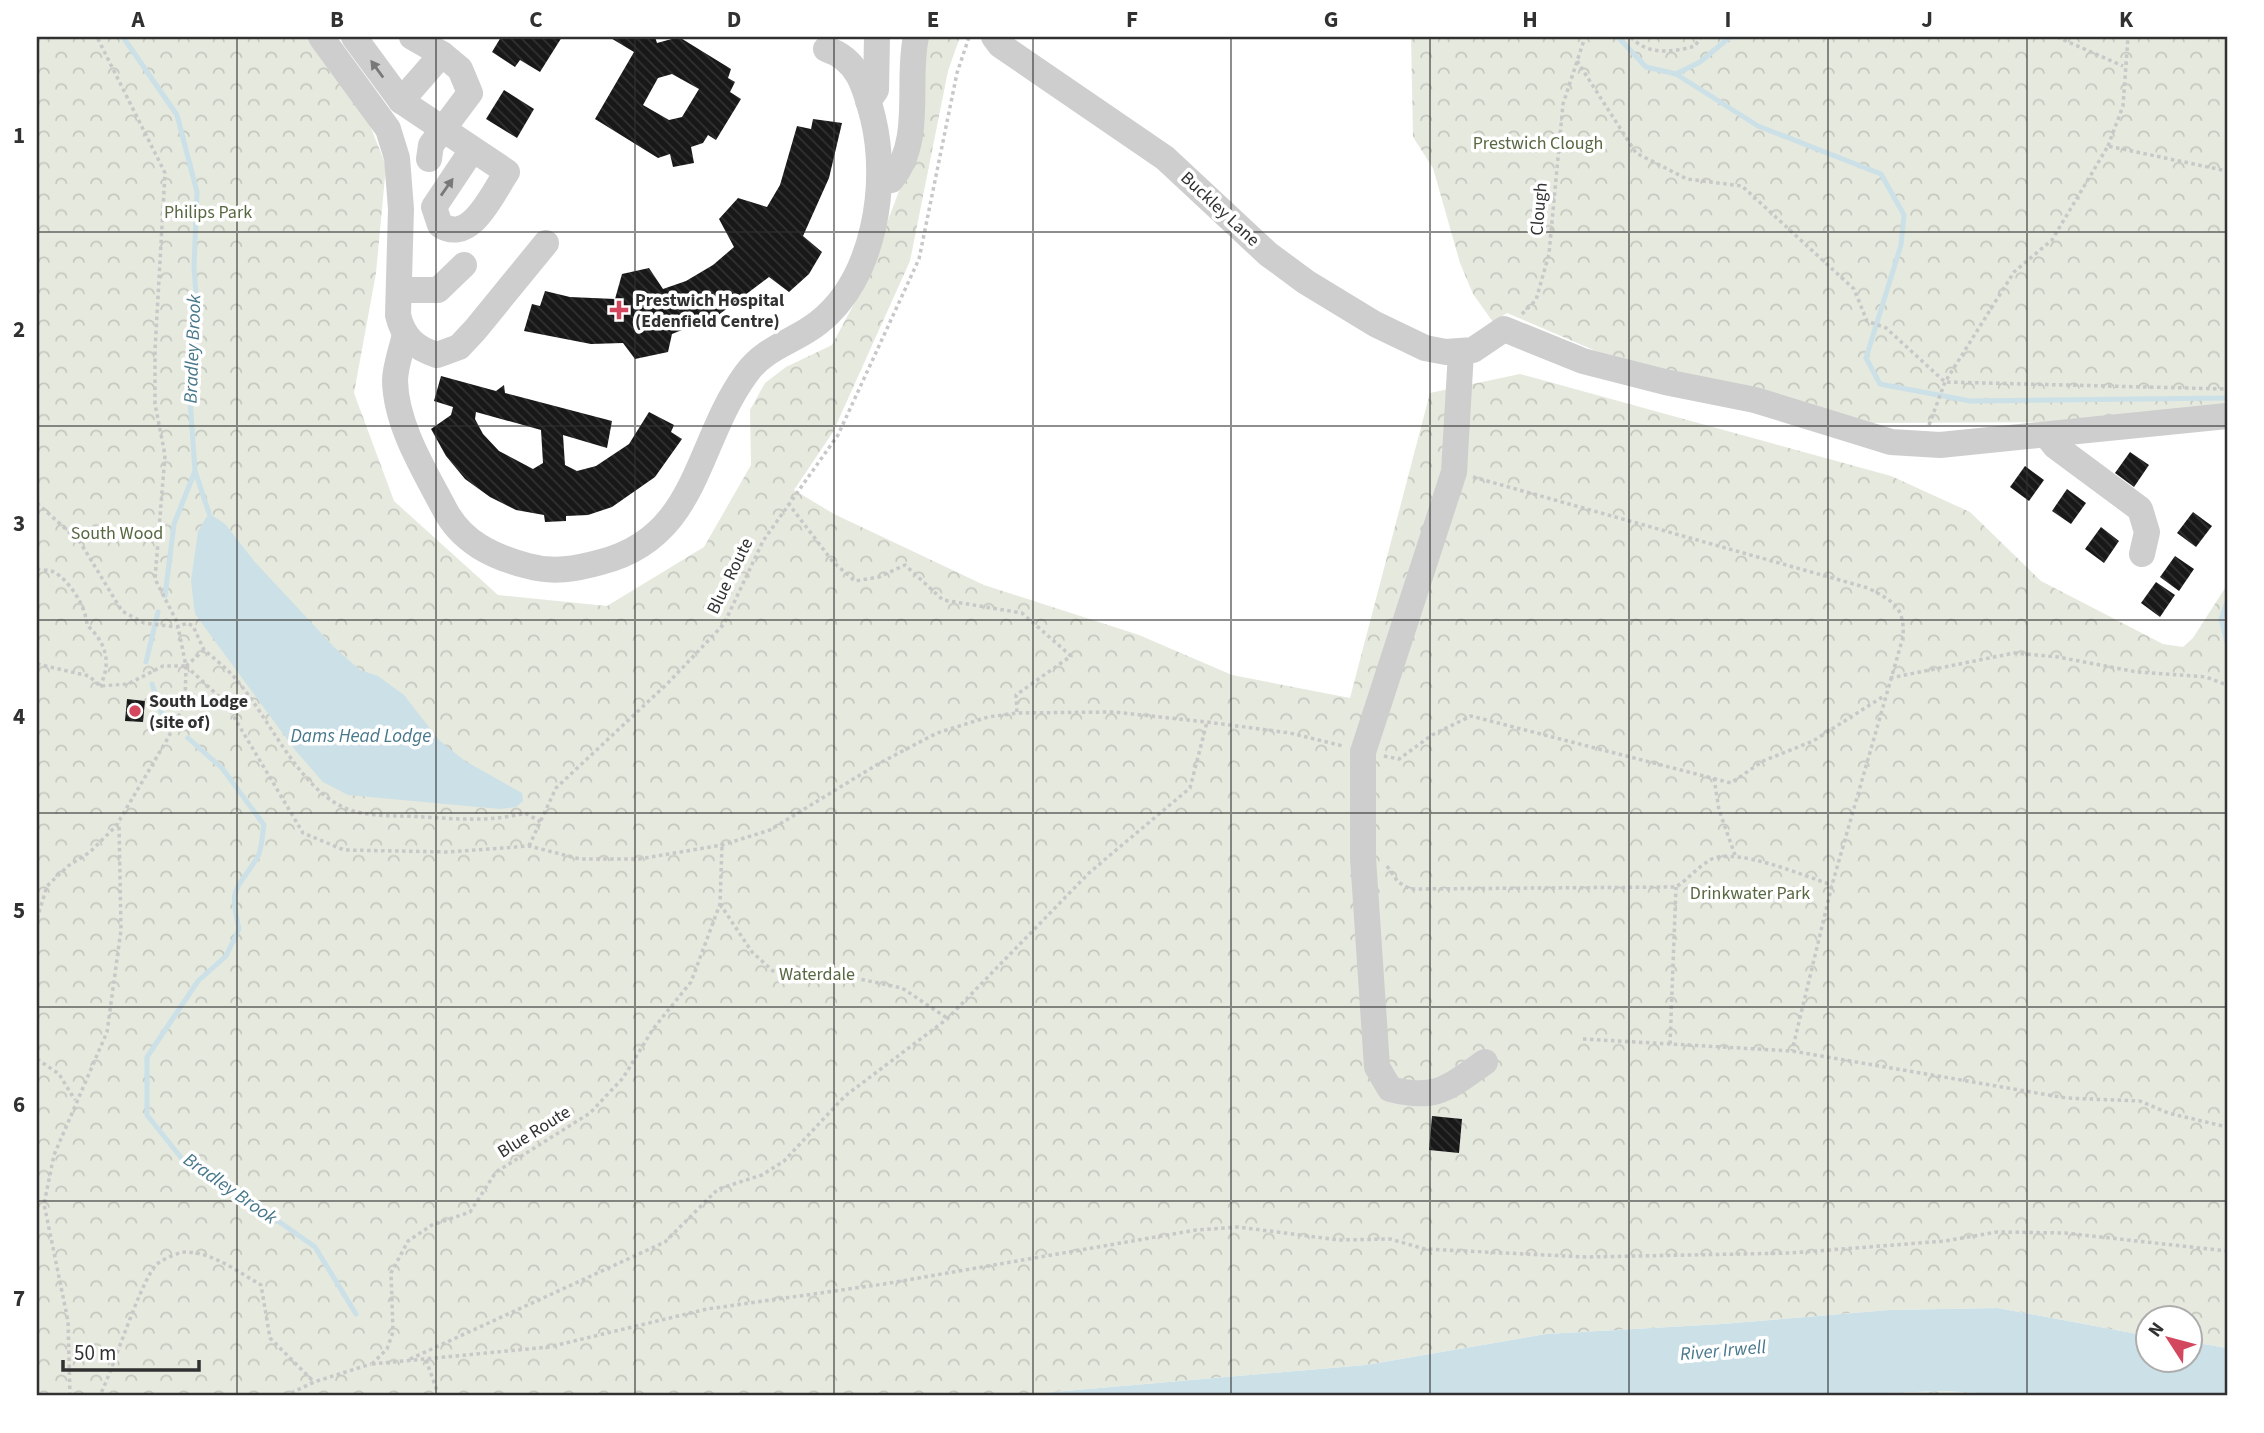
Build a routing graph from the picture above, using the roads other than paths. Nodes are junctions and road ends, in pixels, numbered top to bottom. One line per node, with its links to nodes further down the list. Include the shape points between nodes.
1 (321, 37): 17 (street, via 388,129 397,158)
2 (354, 37): 9 (street, one-way to 2)
3 (412, 37): 8 (street)
4 (877, 37): 10 (street, via 876,90)
5 (916, 37): 14 (street, via 906,149 898,172 891,180)
6 (994, 37): 19 (street, Buckley Lane, via 1165,158 1268,254 1306,282 1401,338 1424,348)
7 (826, 48): 10 (street, via 852,63)
8 (442, 54): 9 (street); 11 (street, via 460,69 470,93)
9 (401, 101): 11 (street)
10 (868, 101): 14 (street)
11 (441, 130): 12 (street); 13 (street, via 431,145)
12 (472, 150)
13 (429, 159)
14 (881, 181): 18 (street, via 866,249 839,300 807,331 759,358 718,424 680,508 646,544 606,561 561,570 533,568 492,555 458,529 422,466 397,405 395,378)
15 (546, 243): 18 (street, via 459,347 437,355 412,344)
16 (464, 265): 17 (street, via 439,290)
17 (399, 290): 18 (street, via 398,314)
18 (405, 334)
19 (1461, 352): 21 (street, via 1483,345 1504,329 1583,361 1755,400 1891,442); 23 (street, via 1454,471 1363,752 1363,858 1377,1067 1390,1089 1434,1094)
20 (2227, 416): 21 (street)
21 (2047, 436): 22 (street, via 2140,509 2147,532)
22 (2142, 554)
23 (1485, 1062)

